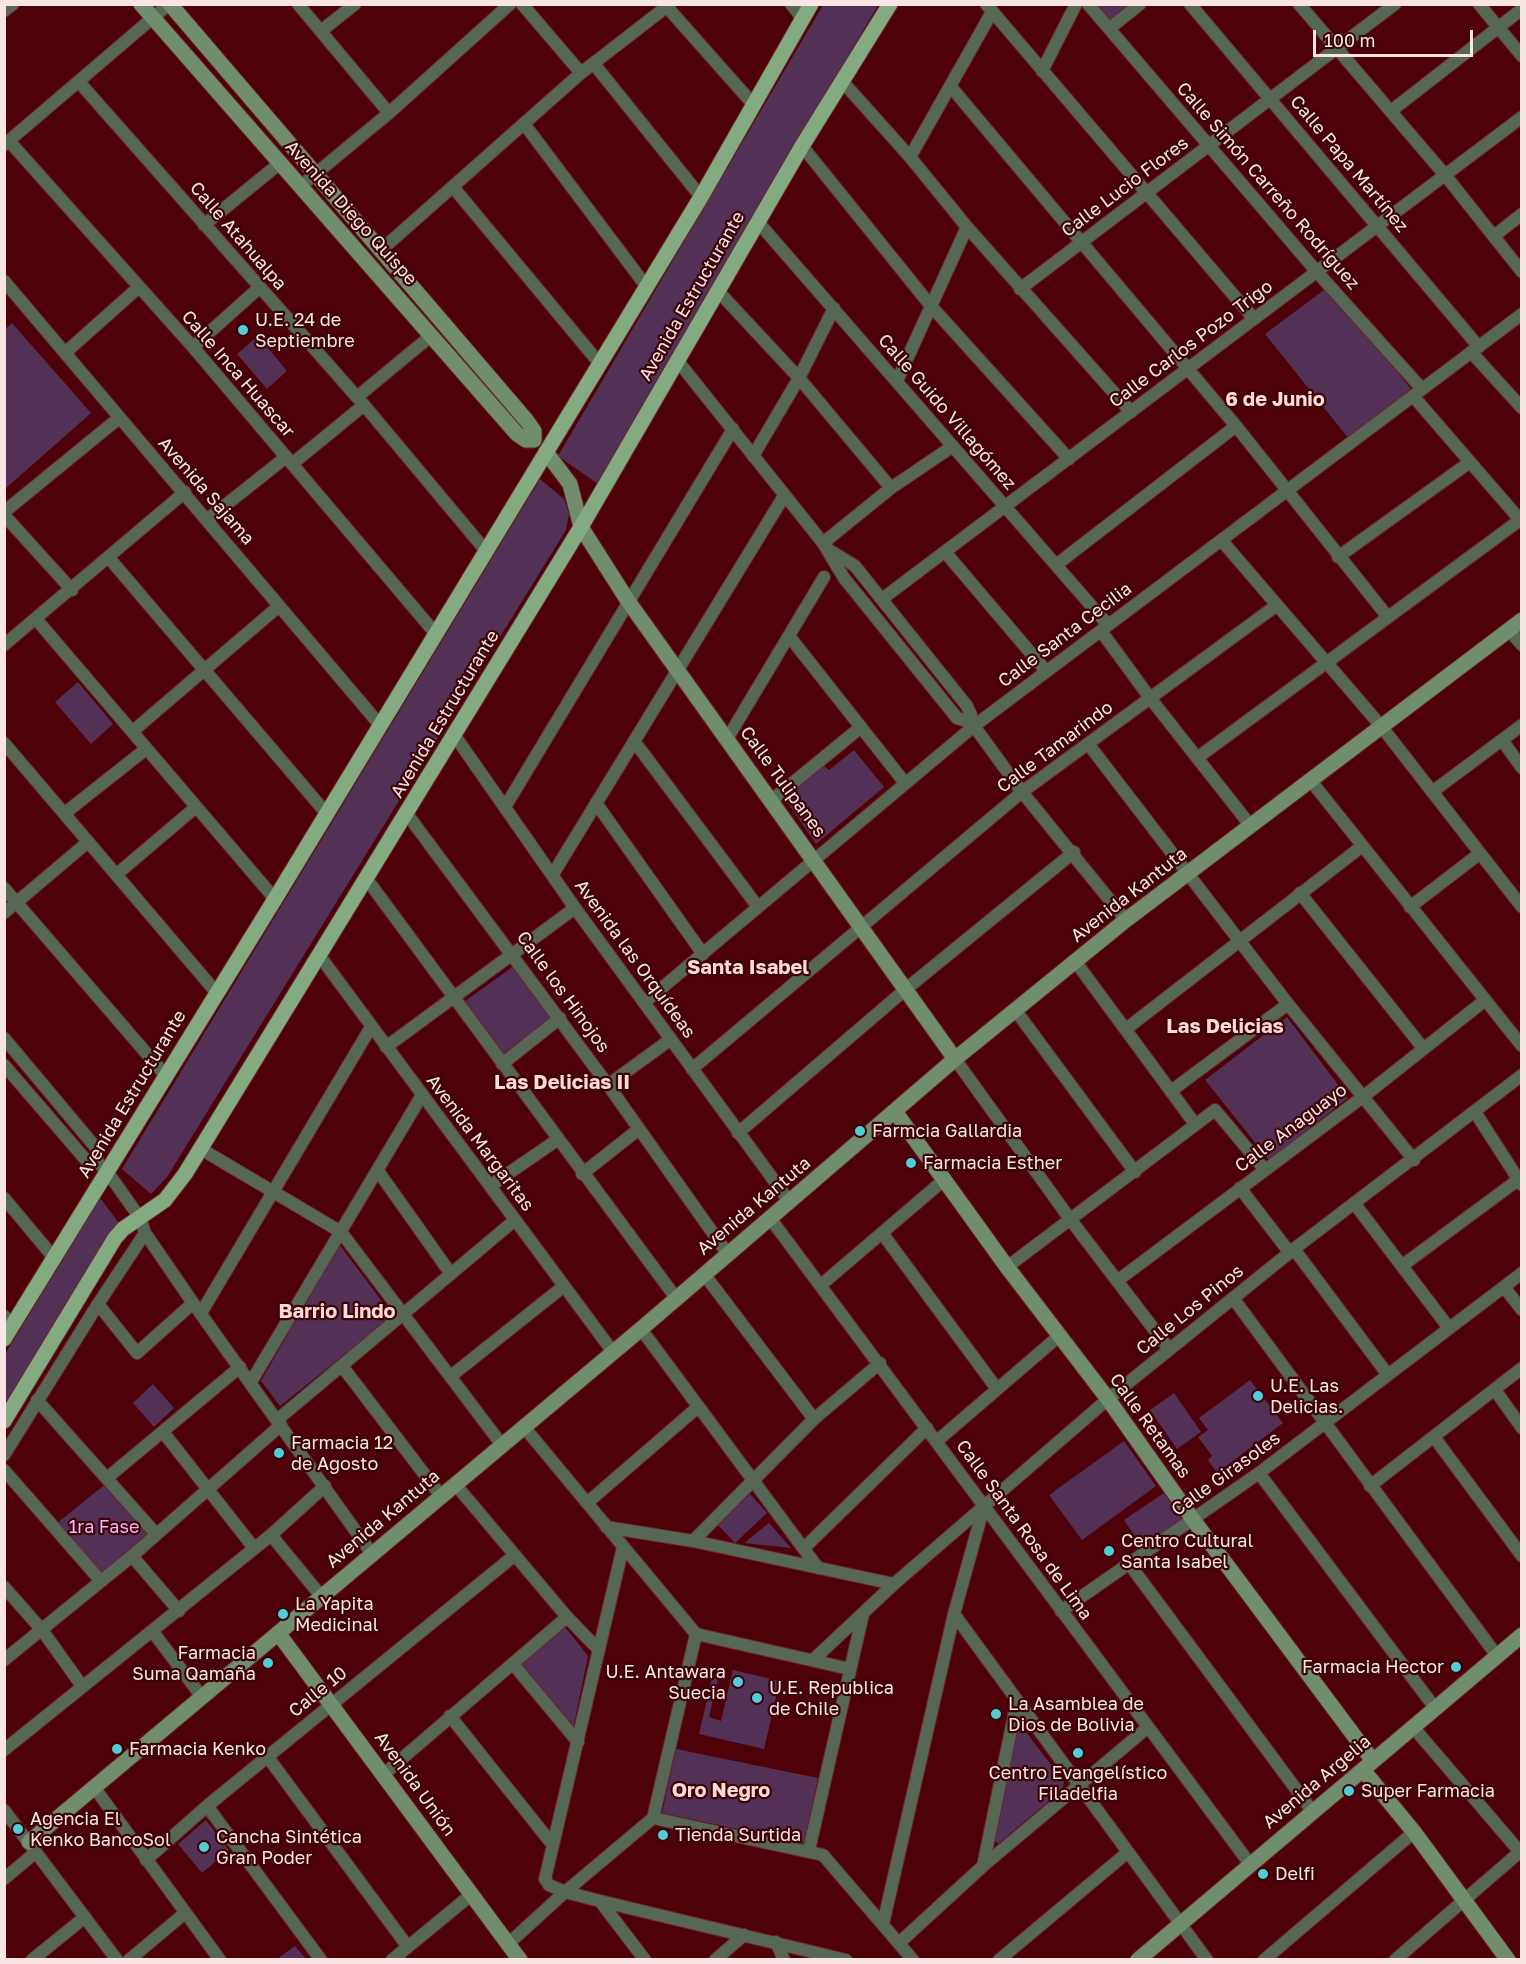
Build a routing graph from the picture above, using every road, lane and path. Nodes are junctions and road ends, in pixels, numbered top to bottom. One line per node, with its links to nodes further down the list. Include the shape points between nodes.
1 (13, 4): 21 (street)
2 (141, 4): 22 (street, Avenida Diego Quispe)
3 (170, 4): 22 (street); 46 (street, Avenida Diego Quispe)
4 (298, 4): 26 (street)
5 (355, 4): 26 (street)
6 (510, 4): 38 (street)
7 (522, 4): 31 (street)
8 (791, 4): 23 (street)
9 (811, 4): 23 (main road, Avenida Estructurante)
10 (890, 4): 32 (main road, Avenida Estructurante)
11 (1076, 4): 30 (street)
12 (1088, 4): 24 (street, Calle Simón Carreño Rodríguez)
13 (1140, 4): 24 (street)
14 (1190, 4): 35 (street, Calle Papa Martínez)
15 (1299, 4): 27 (street)
16 (1395, 4): 27 (street, Calle Lucio Flores)
17 (1479, 4): 25 (street)
18 (668, 6): 29 (street); 36 (street)
19 (989, 8): 30 (street); 34 (street)
20 (1521, 9): 25 (street)
21 (4, 11)
22 (153, 19): 33 (street); 45 (street, Avenida Diego Quispe)
23 (802, 19): 36 (main road, Avenida Estructurante)
24 (1110, 28): 42 (street, Calle Simón Carreño Rodríguez)
25 (1497, 28): 28 (street); 37 (street)
26 (321, 32): 38 (street)
27 (1336, 50): 35 (street, Calle Lucio Flores); 37 (street)
28 (1521, 56)
29 (594, 64): 31 (street); 51 (street)
30 (1042, 71): 50 (street)
31 (581, 73): 40 (street)
32 (842, 81): 43 (main road, Avenida Estructurante); 44 (street)
33 (79, 82): 41 (street); 54 (street, Calle Atahualpa)
34 (951, 87): 44 (street); 58 (street)
35 (1271, 99): 42 (street, Calle Lucio Flores); 55 (street, Calle Papa Martínez)
36 (753, 104): 51 (main road, Avenida Estructurante)
37 (1390, 111): 47 (street)
38 (389, 113): 46 (street)
39 (1521, 117): 47 (street, Calle Carlos Pozo Trigo)
40 (525, 125): 49 (street); 63 (street)
41 (7, 143): 64 (street, Calle Inca Huascar)
42 (1208, 146): 50 (street, Calle Lucio Flores); 60 (street, Calle Simón Carreño Rodríguez)
43 (802, 147): 53 (main road, Avenida Estructurante); 68 (street)
44 (910, 157): 56 (street)
45 (280, 163): 48 (street, Avenida Diego Quispe); 54 (street)
46 (315, 175): 48 (street); 59 (street, Avenida Diego Quispe)
47 (1445, 175): 55 (street, Calle Carlos Pozo Trigo); 57 (street)
48 (301, 186): 72 (street, Avenida Diego Quispe)
49 (453, 187): 59 (street); 77 (street)
50 (1147, 193): 58 (street, Calle Lucio Flores); 71 (street)
51 (701, 197): 63 (main road, Avenida Estructurante)
52 (1521, 214): 57 (street)
53 (758, 222): 67 (main road, Avenida Estructurante); 69 (street, Calle Guido Villagómez)
54 (204, 225): 65 (street, Calle Atahualpa)
55 (1378, 226): 60 (street, Calle Carlos Pozo Trigo); 74 (street, Calle Papa Martínez)
56 (967, 227): 66 (street); 68 (street)
57 (1494, 236): 61 (street)
58 (1083, 241): 66 (street, Calle Lucio Flores); 78 (street)
59 (380, 251): 88 (street, Avenida Diego Quispe, via 527,421 534,431)
60 (1317, 272): 71 (street, Calle Carlos Pozo Trigo); 81 (street, Calle Simón Carreño Rodríguez)
61 (1521, 272)
62 (4, 281): 75 (street, Avenida Sajama)
63 (646, 286): 77 (main road, Avenida Estructurante)
64 (139, 287): 73 (street, Calle Inca Huascar); 75 (street)
65 (260, 287): 73 (street); 82 (street, Calle Atahualpa)
66 (1020, 289): 84 (street)
67 (718, 291): 76 (main road, Avenida Estructurante); 79 (street)
68 (932, 306): 80 (street); 92 (street)
69 (834, 308): 79 (street); 80 (street, Calle Guido Villagómez)
70 (1521, 315): 74 (street, Calle Santa Cecilia)
71 (1254, 319): 78 (street, Calle Carlos Pozo Trigo)
72 (432, 335): 82 (street); 88 (street, Avenida Diego Quispe, via 517,434)
73 (193, 347): 93 (street, Calle Inca Huascar)
74 (1475, 350): 81 (street, Calle Santa Cecilia); 83 (street, Calle Papa Martínez)
75 (66, 352): 85 (street, Avenida Sajama)
76 (677, 360): 87 (street); 103 (main road, Avenida Estructurante)
77 (600, 364): 90 (main road, Avenida Estructurante)
78 (1188, 368): 84 (street, Calle Carlos Pozo Trigo); 86 (street)
79 (799, 378): 91 (street); 95 (street)
80 (897, 381): 89 (street, Calle Guido Villagómez)
81 (1418, 392): 94 (street, Calle Simón Carreño Rodríguez); 96 (street, Calle Santa Cecilia)
82 (360, 401): 93 (street); 106 (street, Calle Atahualpa)
83 (1521, 408)
84 (1131, 412): 92 (street, Calle Carlos Pozo Trigo)
85 (118, 418): 97 (street, Avenida Sajama); 100 (street)
86 (1236, 426): 96 (street); 110 (street)
87 (733, 429): 91 (street); 114 (street)
88 (534, 440): 90 (street, Avenida Diego Quispe)
89 (953, 446): 95 (street); 99 (street, Calle Guido Villagómez)
90 (546, 452): 103 (street, Avenida Diego Quispe, via 570,484); 106 (main road, Avenida Estructurante)
91 (753, 456): 98 (street)
92 (1069, 459): 99 (street, Calle Carlos Pozo Trigo)
93 (289, 461): 101 (street); 122 (street, Calle Inca Huascar)
94 (1470, 462): 102 (street, Calle Simón Carreño Rodríguez); 108 (street)
95 (891, 488): 105 (street)
96 (1287, 491): 104 (street, Calle Santa Cecilia); 108 (street)
97 (184, 492): 101 (street, Avenida Sajama); 109 (street)
98 (784, 496): 105 (street); 128 (street)
99 (1005, 507): 107 (street, Calle Carlos Pozo Trigo); 110 (street, Calle Guido Villagómez)
100 (4, 513): 112 (street)
101 (208, 519): 116 (street, Avenida Sajama)
102 (1521, 521): 117 (street)
103 (581, 527): 114 (street, Calle Tulipanes); 137 (main road, Avenida Estructurante)
104 (1222, 541): 115 (street); 120 (street, Calle Santa Cecilia)
105 (825, 546): 113 (street, via 855,566); 131 (street, via 844,578 957,718)
106 (486, 551): 122 (main road, Avenida Estructurante)
107 (945, 552): 113 (street, Calle Carlos Pozo Trigo); 129 (street)
108 (1338, 557): 117 (street)
109 (109, 558): 112 (street); 127 (street)
110 (1056, 565): 120 (street, Calle Guido Villagómez)
111 (824, 577): 123 (street)
112 (72, 590): 118 (street)
113 (882, 599): 131 (street, via 967,706)
114 (628, 601): 128 (street, Calle Tulipanes); 153 (street)
115 (1277, 605): 126 (street); 130 (street, Calle Tamarindo)
116 (279, 606): 127 (street); 133 (street, Avenida Sajama)
117 (1387, 616): 126 (street)
118 (36, 619): 124 (street); 136 (street)
119 (1521, 620): 121 (street, Avenida Kantuta)
120 (1104, 628): 129 (street, Calle Santa Cecilia); 130 (street, Calle Guido Villagómez)
121 (1509, 630): 125 (street); 134 (street, Avenida Kantuta)
122 (436, 634): 133 (main road, Avenida Estructurante)
123 (789, 636): 135 (street); 138 (street)
124 (4, 645)
125 (1521, 645)
126 (1326, 665): 134 (street); 144 (street)
127 (204, 669): 136 (street); 155 (street)
128 (679, 670): 138 (street, Calle Tulipanes); 140 (street)
129 (1046, 671): 131 (street, Calle Santa Cecilia)
130 (1150, 698): 142 (street, Calle Tamarindo); 144 (street, Calle Guido Villagómez)
131 (972, 724): 147 (street, Calle Santa Cecilia); 148 (street)
132 (1521, 724): 139 (street)
133 (380, 725): 155 (main road, Avenida Estructurante)
134 (1381, 726): 146 (street, Avenida Kantuta); 149 (street)
135 (861, 727): 147 (street); 150 (street)
136 (133, 731): 143 (street)
137 (455, 736): 153 (street, Avenida las Orquídeas); 156 (main road, Avenida Estructurante)
138 (727, 738): 150 (street, Calle Tulipanes)
139 (1502, 740): 145 (street); 149 (street)
140 (634, 741): 151 (street); 173 (street)
141 (4, 742): 154 (street)
142 (1089, 745): 148 (street, Calle Tamarindo); 165 (street)
143 (146, 749): 152 (street); 154 (street)
144 (1197, 758): 157 (street, Calle Guido Villagómez)
145 (1521, 768)
146 (1311, 781): 157 (street, Avenida Kantuta); 159 (street)
147 (905, 783): 162 (street, Calle Santa Cecilia)
148 (1022, 792): 160 (street); 177 (street, Calle Tamarindo)
149 (1431, 792): 161 (street)
150 (772, 800): 162 (street, Calle Tulipanes)
151 (596, 802): 164 (street); 180 (street)
152 (196, 807): 163 (street); 169 (street)
153 (505, 807): 164 (street, Avenida las Orquídeas)
154 (64, 813): 158 (street)
155 (327, 814): 169 (main road, Avenida Estructurante)
156 (406, 814): 166 (main road, Avenida Estructurante); 179 (street, Calle los Hinojos)
157 (1250, 825): 165 (street, Avenida Kantuta)
158 (88, 842): 163 (street); 170 (street)
159 (1361, 847): 168 (street); 171 (street)
160 (1074, 852): 176 (street); 183 (street)
161 (1479, 854): 171 (street); 174 (street)
162 (814, 860): 173 (street, Calle Santa Cecilia); 177 (street, Calle Tulipanes)
163 (117, 874): 184 (street)
164 (553, 874): 172 (street, Avenida las Orquídeas)
165 (1187, 875): 176 (street, Avenida Kantuta); 178 (street)
166 (366, 878): 181 (main road, Avenida Estructurante); 185 (street)
167 (4, 888): 170 (street)
168 (1300, 893): 178 (street); 197 (street)
169 (275, 900): 184 (main road, Avenida Estructurante)
170 (16, 902): 175 (street); 203 (street)
171 (1410, 907): 186 (street)
172 (575, 908): 179 (street); 187 (street, Avenida las Orquídeas)
173 (758, 908): 180 (street, Calle Santa Cecilia)
174 (1521, 908)
175 (4, 914)
176 (1126, 920): 182 (street, Avenida Kantuta)
177 (863, 927): 183 (street, Calle Tulipanes); 201 (street, Calle Tamarindo)
178 (1239, 940): 188 (street); 192 (street)
179 (512, 952): 185 (street); 190 (street, Calle los Hinojos)
180 (703, 954): 187 (street, Calle Santa Cecilia)
181 (319, 955): 191 (street, Avenida Margaritas); 214 (main road, Avenida Estructurante)
182 (1075, 961): 189 (street, Avenida Kantuta); 192 (street)
183 (906, 989): 198 (street, Calle Tulipanes); 212 (street)
184 (216, 992): 203 (main road, Avenida Estructurante)
185 (455, 996): 196 (street); 199 (street)
186 (1484, 1001): 195 (street); 197 (street, Calle Anaguayo)
187 (645, 1002): 194 (street, Avenida las Orquídeas)
188 (1288, 1004): 205 (street); 207 (street)
189 (1016, 1011): 198 (street, Avenida Kantuta); 219 (street)
190 (560, 1018): 199 (street); 204 (street, Calle los Hinojos)
191 (371, 1027): 196 (street, Avenida Margaritas); 226 (street)
192 (1126, 1029): 205 (street)
193 (4, 1038): 216 (street, via 97,1149)
194 (671, 1039): 201 (street, Avenida las Orquídeas); 204 (street)
195 (1521, 1046)
196 (386, 1047): 206 (street, Avenida Margaritas)
197 (1424, 1048): 207 (street, Calle Anaguayo)
198 (955, 1059): 209 (street, Avenida Kantuta); 232 (street)
199 (502, 1064): 213 (street)
200 (4, 1065): 216 (street, via 86,1160)
201 (692, 1069): 212 (street, Avenida las Orquídeas)
202 (1521, 1075): 208 (street, Calle Los Pinos)
203 (166, 1076): 220 (main road, Avenida Estructurante)
204 (608, 1084): 211 (street, Calle los Hinojos)
205 (1171, 1091): 210 (street)
206 (422, 1095): 218 (street); 224 (street, Avenida Margaritas)
207 (1364, 1096): 215 (street); 217 (street, Calle Anaguayo)
208 (1475, 1112): 215 (street, Calle Los Pinos); 223 (street)
209 (896, 1113): 222 (street, Calle Retamas); 228 (street, Avenida Kantuta)
210 (1195, 1124): 217 (street, via 1215,1110); 219 (street)
211 (639, 1129): 221 (street); 238 (street, Calle los Hinojos)
212 (738, 1132): 228 (street, Avenida las Orquídeas)
213 (557, 1140): 221 (street); 224 (street)
214 (201, 1149): 226 (street); 230 (main road, Avenida Estructurante, via 165,1200)
215 (1414, 1160): 229 (street, Calle Los Pinos)
216 (97, 1161): 220 (street)
217 (1265, 1170): 225 (street, Calle Anaguayo)
218 (378, 1171): 234 (street); 243 (street)
219 (1135, 1172): 232 (street)
220 (108, 1173): 230 (street); 239 (main road, Avenida Estructurante)
221 (582, 1174): 249 (street)
222 (945, 1179): 236 (street); 241 (street, Calle Retamas)
223 (1520, 1181): 240 (street)
224 (490, 1186): 233 (street, Avenida Margaritas)
225 (1240, 1188): 237 (street); 245 (street, Calle Anaguayo)
226 (273, 1190): 234 (street); 252 (street)
227 (4, 1198): 239 (street)
228 (789, 1201): 231 (street, Avenida Kantuta)
229 (1354, 1203): 237 (street, Calle Los Pinos); 240 (street)
230 (140, 1218): 235 (street); 274 (main road, Avenida Estructurante, via 115,1238)
231 (770, 1218): 238 (street, Avenida Kantuta); 246 (street, Calle Santa Rosa de Lima)
232 (1070, 1219): 241 (street); 245 (street)
233 (515, 1220): 243 (street); 247 (street, Avenida Margaritas)
234 (341, 1232): 254 (street); 267 (street)
235 (145, 1233): 251 (street); 252 (street)
236 (882, 1233): 246 (street); 268 (street)
237 (1292, 1251): 250 (street, Calle Los Pinos); 265 (street)
238 (727, 1253): 244 (street, Avenida Kantuta)
239 (55, 1259): 255 (main road, Avenida Estructurante)
240 (1403, 1265): 256 (street)
241 (1007, 1267): 258 (street, Calle Retamas)
242 (1521, 1273): 248 (street, Calle Girasoles)
243 (451, 1274): 254 (street)
244 (704, 1274): 249 (street, Avenida Kantuta); 273 (street)
245 (1117, 1281): 259 (street)
246 (821, 1285): 261 (street, Calle Santa Rosa de Lima)
247 (564, 1286): 260 (street, Avenida Margaritas); 266 (street)
248 (1504, 1287): 253 (street); 256 (street, Calle Girasoles)
249 (676, 1298): 257 (street, Avenida Kantuta)
250 (1233, 1298): 259 (street, Calle Los Pinos); 276 (street)
251 (98, 1304): 252 (street, via 137,1353); 271 (street)
252 (197, 1308): 262 (street)
253 (1521, 1310)
254 (404, 1315): 263 (street); 266 (street)
255 (7, 1327)
256 (1449, 1328): 265 (street, Calle Girasoles)
257 (641, 1329): 260 (street, Avenida Kantuta); 272 (street)
258 (1059, 1336): 268 (street); 270 (street, Calle Retamas)
259 (1169, 1349): 270 (street, Calle Los Pinos)
260 (613, 1352): 278 (street, Avenida Kantuta)
261 (880, 1363): 273 (street); 279 (street, Calle Santa Rosa de Lima)
262 (240, 1366): 267 (street); 280 (street)
263 (342, 1366): 275 (street); 293 (street)
264 (1521, 1368): 269 (street)
265 (1388, 1375): 276 (street, Calle Girasoles)
266 (451, 1376): 283 (street)
267 (251, 1382): 275 (street)
268 (998, 1389): 282 (street)
269 (1494, 1390): 277 (street); 281 (street)
270 (1108, 1399): 295 (street, Calle Los Pinos); 296 (street, Calle Retamas)
271 (37, 1400): 284 (street); 287 (street)
272 (698, 1407): 288 (street); 294 (street)
273 (814, 1419): 288 (street)
274 (4, 1421)
275 (279, 1423): 290 (street); 292 (street)
276 (1324, 1424): 286 (street, Calle Girasoles); 291 (street)
277 (1521, 1425)
278 (524, 1427): 283 (street, Avenida Kantuta); 294 (street)
279 (927, 1428): 282 (street, Calle Santa Rosa de Lima); 303 (street)
280 (163, 1432): 287 (street); 292 (street)
281 (1434, 1437): 291 (street); 307 (street)
282 (937, 1441): 295 (street, Calle Santa Rosa de Lima)
283 (502, 1445): 289 (street, Avenida Kantuta)
284 (6, 1450)
285 (4, 1470): 310 (street)
286 (1259, 1473): 296 (street, Calle Girasoles); 334 (street)
287 (107, 1478): 298 (street)
288 (753, 1482): 300 (street); 303 (street)
289 (455, 1484): 293 (street, Avenida Kantuta); 305 (street)
290 (325, 1486): 299 (street); 304 (street)
291 (1370, 1486): 325 (street)
292 (207, 1489): 298 (street); 302 (street)
293 (441, 1497): 304 (street, Avenida Kantuta)
294 (587, 1503): 297 (street)
295 (984, 1504): 311 (street, Calle Los Pinos); 315 (street, Calle Santa Rosa de Lima); 317 (street)
296 (1194, 1521): 308 (street, Calle Girasoles); 341 (street, Calle Retamas)
297 (606, 1527): 300 (street); 301 (street)
298 (156, 1534): 306 (street)
299 (271, 1535): 302 (street); 313 (street)
300 (693, 1541): 309 (street)
301 (623, 1547): 322 (street); 324 (street)
302 (254, 1548): 314 (street)
303 (804, 1548): 309 (street)
304 (372, 1554): 313 (street, Avenida Kantuta)
305 (515, 1555): 318 (street); 333 (street, Calle 10)
306 (132, 1556): 310 (street); 314 (street)
307 (1521, 1556)
308 (1130, 1565): 315 (street, Calle Girasoles); 347 (street)
309 (818, 1568): 311 (street)
310 (100, 1580): 319 (street)
311 (894, 1584): 316 (street, Calle Los Pinos)
312 (4, 1587): 319 (street)
313 (321, 1596): 321 (street, Avenida Kantuta)
314 (178, 1611): 320 (street)
315 (1061, 1611): 337 (street, Calle Santa Rosa de Lima)
316 (864, 1613): 327 (street, Calle Los Pinos); 329 (street)
317 (954, 1614): 332 (street); 365 (street)
318 (567, 1617): 324 (street); 328 (street)
319 (42, 1630): 326 (street); 330 (street)
320 (153, 1632): 330 (street); 331 (street)
321 (278, 1633): 331 (street, Avenida Kantuta); 333 (street, Avenida Unión)
322 (696, 1634): 327 (street); 348 (street)
323 (1521, 1635): 325 (street, Avenida Argelia)
324 (599, 1650): 338 (street)
325 (1497, 1656): 334 (street, Avenida Argelia)
326 (4, 1660)
327 (813, 1660): 329 (street)
328 (513, 1664): 335 (street); 338 (street)
329 (850, 1669): 352 (street)
330 (82, 1686): 339 (street)
331 (202, 1697): 344 (street, Avenida Kantuta)
332 (1017, 1701): 343 (street); 357 (street)
333 (332, 1703): 340 (street, Calle 10); 342 (street, Avenida Unión)
334 (1435, 1708): 336 (street, Avenida Argelia)
335 (450, 1716): 342 (street); 350 (street)
336 (1413, 1727): 341 (street, Avenida Argelia); 353 (street)
337 (1147, 1728): 343 (street); 356 (street, Calle Santa Rosa de Lima)
338 (578, 1743): 350 (street)
339 (4, 1750)
340 (267, 1756): 345 (street, Calle 10); 371 (street)
341 (1368, 1765): 347 (street, Avenida Argelia); 349 (street, Calle Retamas)
342 (384, 1774): 360 (street, Avenida Unión)
343 (1078, 1786): 354 (street); 357 (street)
344 (94, 1787): 351 (street, Avenida Kantuta); 355 (street)
345 (207, 1806): 355 (street, Calle 10); 376 (street)
346 (4, 1810): 351 (street)
347 (1313, 1812): 356 (street, Avenida Argelia)
348 (653, 1818): 352 (street); 359 (street)
349 (1414, 1832): 362 (street, Calle Retamas); 387 (street)
350 (552, 1844): 359 (street, via 545,1879)
351 (32, 1847): 358 (street); 364 (street)
352 (809, 1850): 365 (street, via 823,1855)
353 (1521, 1851): 362 (street)
354 (1128, 1852): 366 (street); 384 (street)
355 (146, 1860): 363 (street)
356 (1250, 1864): 366 (street, Avenida Argelia)
357 (983, 1866): 369 (street)
358 (4, 1879)
359 (565, 1892): 361 (street); 370 (street)
360 (472, 1894): 370 (street, Avenida Unión); 371 (street)
361 (600, 1901): 367 (street); 379 (street)
362 (1465, 1901): 388 (street); 389 (street, Calle Retamas)
363 (185, 1913): 374 (street); 375 (street)
364 (85, 1917): 372 (street); 373 (street)
365 (883, 1924): 369 (street)
366 (1180, 1924): 385 (street, Avenida Argelia); 386 (street)
367 (744, 1935): 368 (street); 380 (street)
368 (776, 1942): 381 (street); 382 (street)
369 (899, 1942): 383 (street)
370 (508, 1944): 378 (street, Avenida Unión)
371 (408, 1947): 377 (street)
372 (32, 1959)
373 (117, 1959)
374 (129, 1959)
375 (220, 1959)
376 (321, 1959)
377 (392, 1959)
378 (520, 1959)
379 (645, 1959)
380 (715, 1959)
381 (784, 1959)
382 (846, 1959)
383 (913, 1959)
384 (999, 1959)
385 (1138, 1959)
386 (1207, 1959)
387 (1264, 1959)
388 (1395, 1959)
389 (1508, 1959)

